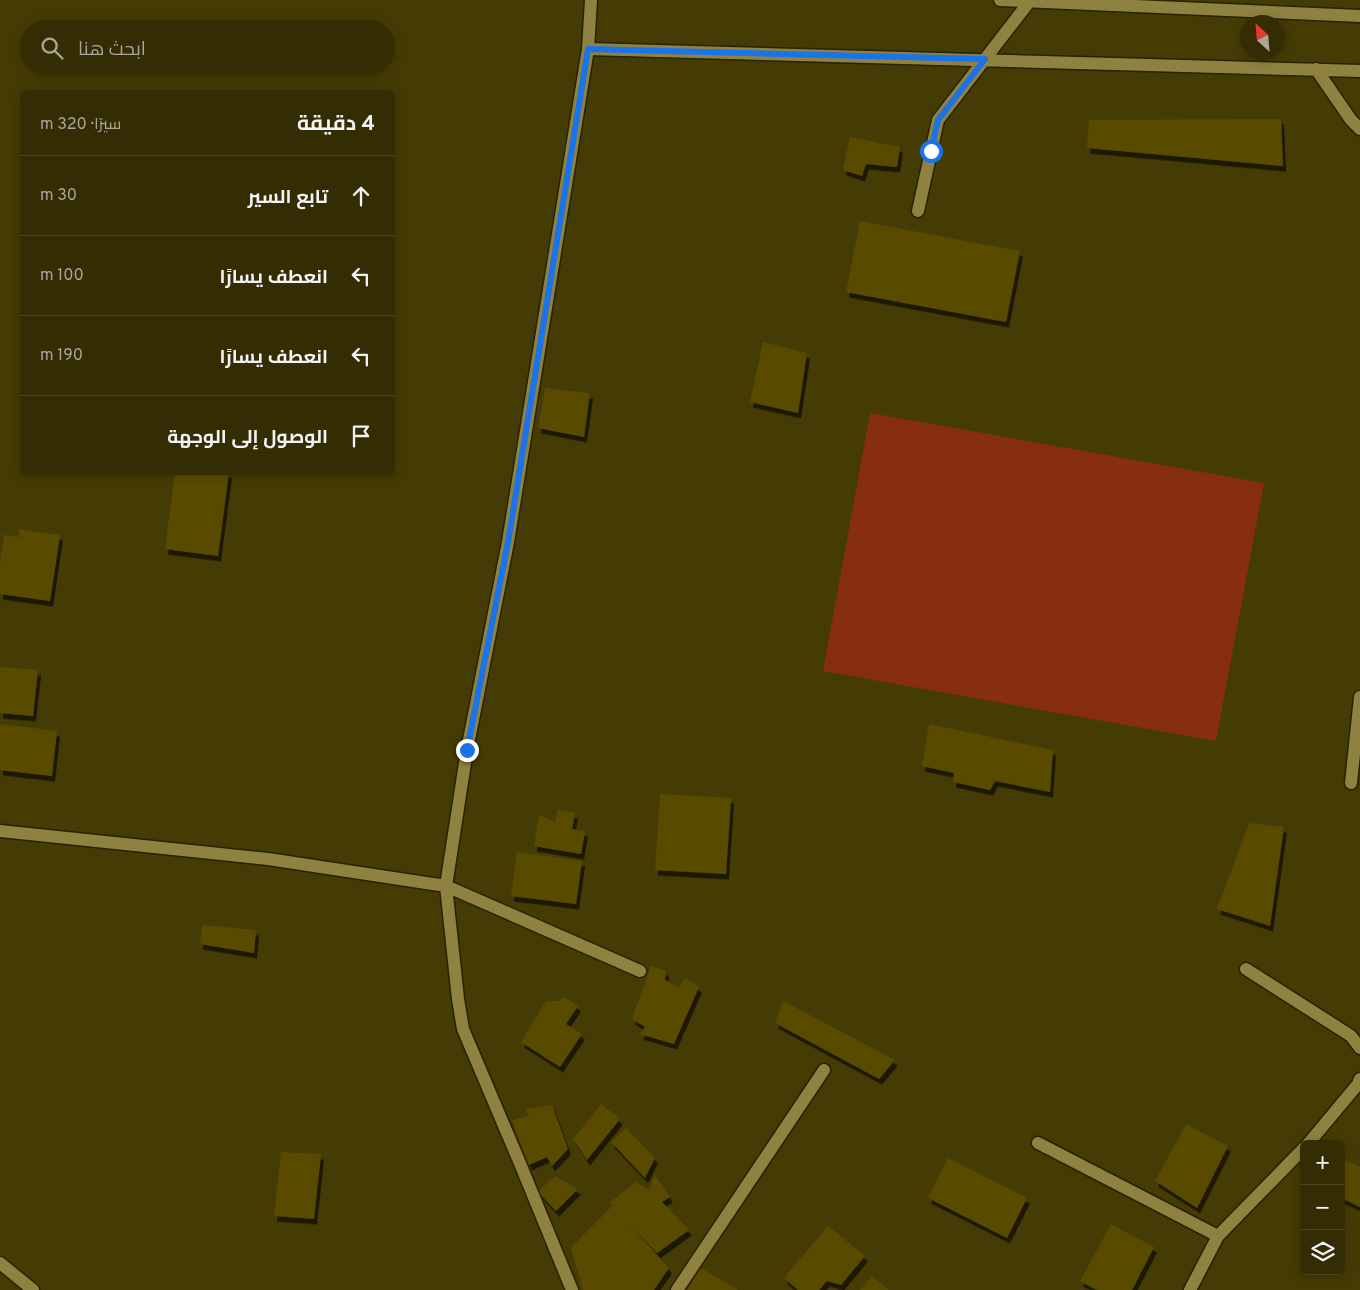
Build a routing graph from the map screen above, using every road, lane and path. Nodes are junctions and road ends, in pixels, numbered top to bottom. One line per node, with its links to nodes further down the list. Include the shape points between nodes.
1 (591, 0): 5 (street)
2 (1000, 0): 3 (street)
3 (1029, 2): 4 (street); 6 (street)
4 (1360, 16)
5 (588, 49): 6 (street); 14 (street, via 508,542 467,750)
6 (985, 59): 7 (street); 10 (street, via 938,120)
7 (1316, 69): 8 (street); 9 (street)
8 (1360, 70)
9 (1360, 129)
10 (918, 211)
11 (1360, 697): 12 (street)
12 (1351, 783)
13 (0, 831): 14 (street, via 268,859)
14 (446, 886): 16 (street); 26 (street, via 463,1029)
15 (1246, 969): 17 (street, via 1351,1036)
16 (640, 971)
17 (1360, 1048)
18 (824, 1070): 27 (street)
19 (1360, 1079): 20 (street)
20 (1311, 1140)
21 (1038, 1143): 23 (street)
22 (1300, 1152): 23 (street)
23 (1218, 1236): 28 (street)
24 (0, 1263): 25 (street)
25 (33, 1290)
26 (572, 1290)
27 (677, 1290)
28 (1190, 1290)

